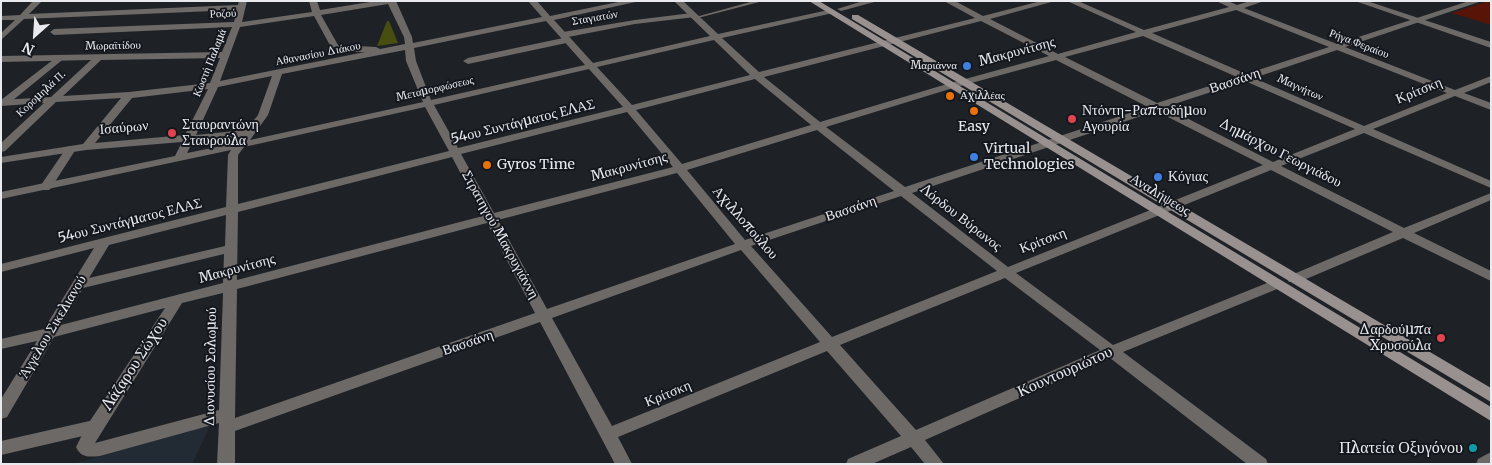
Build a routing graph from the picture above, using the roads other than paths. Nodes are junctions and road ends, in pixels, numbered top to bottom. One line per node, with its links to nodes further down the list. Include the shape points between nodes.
1 (38, 1): 23 (street)
2 (313, 1): 20 (street)
3 (391, 1): 20 (street, Ροζού); 37 (street, Στρατηγού Μακρυγιάννη, via 408,37)
4 (532, 1): 26 (street, Αχιλλοπούλου)
5 (636, 1): 26 (street, Αθανασίου Διάκου)
6 (678, 1): 22 (street, Λόρδου Βύρωνος)
7 (761, 1): 22 (lane, Σταγιατών)
8 (813, 1): 18 (main road, Αναλήψεως)
9 (874, 1): 18 (street, Μεταμορφώσεως)
10 (948, 1): 25 (street, Δημάρχου Γεωργιάδου)
11 (1051, 1): 25 (street, 54ου Συντάγματος ΕΛΑΣ)
12 (1071, 1): 30 (street, Μαγνήτων)
13 (1220, 1): 19 (street, Ρήγα Φεραίου)
14 (1260, 1): 19 (street, Μακρυνίτσης)
15 (1359, 1): 27 (street)
16 (1478, 1): 27 (street, Βασσάνη)
17 (242, 4): 21 (street); 28 (street, Κωστή Παλαμά)
18 (833, 7): 31 (street, Μεταμορφώσεως); 35 (main road, Αναλήψεως)
19 (1236, 7): 30 (street, Μακρυνίτσης); 38 (street, Ρήγα Φεραίου)
20 (317, 14): 28 (street, Ροζού); 39 (street, via 336,48)
21 (52, 16): 23 (street); 29 (street)
22 (693, 16): 31 (street, Λόρδου Βύρωνος); 33 (street, Σταγιατών, via 635,22)
23 (23, 17): 24 (street); 32 (street)
24 (1, 18)
25 (982, 18): 35 (street, 54ου Συντάγματος ΕΛΑΣ); 41 (street, Δημάρχου Γεωργιάδου)
26 (548, 19): 33 (street, Αχιλλοπούλου); 37 (street, Αθανασίου Διάκου)
27 (1417, 21): 36 (street); 38 (street, Βασσάνη)
28 (237, 25): 29 (street, Ροζού); 40 (street, Κωστή Παλαμά)
29 (54, 32): 34 (street)
30 (1143, 33): 41 (street, Μακρυνίτσης); 49 (street, Μαγνήτων)
31 (715, 37): 46 (street, Μεταμορφώσεως); 48 (street, Λόρδου Βύρωνος)
32 (1, 38)
33 (565, 38): 45 (street, Σταγιατών); 46 (street, Αχιλλοπούλου)
34 (53, 42)
35 (888, 42): 48 (street, 54ου Συντάγματος ΕΛΑΣ); 51 (main road, Αναλήψεως); 53 (main road, Αναλήψεως)
36 (1491, 45)
37 (409, 47): 39 (street, Αθανασίου Διάκου); 58 (street, Στρατηγού Μακρυγιάννη, via 410,61)
38 (1336, 47): 49 (street, Βασσάνη); 54 (street, Ρήγα Φεραίου)
39 (384, 52): 47 (street, Αθανασίου Διάκου)
40 (225, 55): 42 (street, Μωραϊτίδου); 52 (street, Κωστή Παλαμά)
41 (1056, 56): 51 (street, Μακρυνίτσης); 59 (street, Δημάρχου Γεωργιάδου)
42 (98, 58): 44 (street, Μωραϊτίδου); 56 (street, Κορομηλά Π.)
43 (1, 59): 44 (street, Μωραϊτίδου)
44 (58, 59): 57 (street)
45 (468, 61)
46 (591, 65): 58 (street, Μεταμορφώσεως); 61 (street, Αχιλλοπούλου)
47 (277, 74): 52 (street, Αθανασίου Διάκου); 64 (street, Διονυσίου Σολωμού, via 263,114)
48 (756, 77): 61 (street, 54ου Συντάγματος ΕΛΑΣ); 62 (street, Λόρδου Βύρωνος)
49 (1246, 78): 59 (street, Βασσάνη); 63 (street, Μαγνήτων)
50 (1491, 79): 54 (street, Κρίτσκη)
51 (964, 82): 53 (street, Μακρυνίτσης); 66 (main road, Αναλήψεως)
52 (214, 86): 55 (street, Αθανασίου Διάκου); 65 (street, Κωστή Παλαμά)
53 (950, 86): 62 (street, Μακρυνίτσης); 67 (main road, Αναλήψεως)
54 (1455, 93): 60 (street, Ρήγα Φεραίου); 63 (street, Κρίτσκη)
55 (129, 95): 56 (street, Αθανασίου Διάκου); 69 (street)
56 (53, 100): 57 (street, Αθανασίου Διάκου); 70 (street, Κορομηλά Π.)
57 (3, 103)
58 (428, 103): 68 (street, Μεταμορφώσεως); 72 (street, Στρατηγού Μακρυγιάννη)
59 (1158, 107): 66 (street, Βασσάνη); 75 (street, Δημάρχου Γεωργιάδου)
60 (1491, 107)
61 (630, 110): 72 (street, 54ου Συντάγματος ΕΛΑΣ); 76 (street, Αχιλλοπούλου)
62 (819, 126): 76 (street, Μακρυνίτσης); 79 (street, Λόρδου Βύρωνος)
63 (1365, 130): 75 (street, Κρίτσκη); 77 (street, Μαγνήτων)
64 (251, 133): 65 (street, Ισαύρων); 68 (street, Διονυσίου Σολωμού)
65 (191, 137): 69 (street, Ισαύρων); 73 (street, Κωστή Παλαμά)
66 (1061, 140): 67 (street, Βασσάνη); 82 (main road, Αναλήψεως)
67 (1047, 144): 79 (street, Βασσάνη); 84 (main road, Αναλήψεως)
68 (239, 146): 73 (street, Μεταμορφώσεως); 83 (street, Διονυσίου Σολωμού, via 233,154)
69 (86, 147): 71 (street, Ισαύρων)
70 (1, 149)
71 (71, 149): 74 (street, Ισαύρων); 78 (street)
72 (456, 154): 83 (street, 54ου Συντάγματος ΕΛΑΣ); 85 (street, Στρατηγού Μακρυγιάννη)
73 (179, 159): 78 (street, Μεταμορφώσεως)
74 (1, 160)
75 (1272, 166): 82 (street, Κρίτσκη); 86 (street, Δημάρχου Γεωργιάδου)
76 (680, 169): 85 (street, Μακρυνίτσης); 88 (street, Αχιλλοπούλου)
77 (1491, 185)
78 (45, 188): 80 (street, Μεταμορφώσεως)
79 (902, 192): 88 (street, Βασσάνη); 91 (street, Λόρδου Βύρωνος)
80 (1, 196)
81 (1491, 196): 86 (street)
82 (1173, 207): 84 (street, Κρίτσκη); 93 (main road, Αναλήψεως)
83 (232, 210): 87 (street, 54ου Συντάγματος ΕΛΑΣ); 89 (street, Διονυσίου Σολωμού)
84 (1159, 212): 91 (street, Κρίτσκη); 94 (main road, Αναλήψεως)
85 (491, 219): 96 (street, Μακρυνίτσης); 98 (street, Στρατηγού Μακρυγιάννη)
86 (1405, 233): 92 (street, Δημάρχου Γεωργιάδου); 93 (street)
87 (104, 242): 90 (street, 54ου Συντάγματος ΕΛΑΣ); 95 (street, Άγγελου Σικελιανού)
88 (743, 245): 98 (street, Βασσάνη); 101 (street, Αχιλλοπούλου)
89 (232, 248): 95 (street); 96 (street, Διονυσίου Σολωμού)
90 (4, 270)
91 (1005, 272): 101 (street, Κρίτσκη); 102 (street, Λόρδου Βύρωνος)
92 (1491, 277)
93 (1294, 279): 104 (main road, Αναλήψεως)
94 (1277, 284): 102 (street, Κουντουριώτου); 106 (main road, Αναλήψεως)
95 (78, 285): 99 (street, Άγγελου Σικελιανού)
96 (229, 286): 97 (street, Μακρυνίτσης); 107 (street, Διονυσίου Σολωμού)
97 (177, 300): 99 (street, Μακρυνίτσης); 108 (street, Λάζαρου Σώχου)
98 (544, 316): 107 (street, Βασσάνη); 109 (street, Στρατηγού Μακρυγιάννη)
99 (50, 333): 100 (street, Μακρυνίτσης); 103 (street, Άγγελου Σικελιανού)
100 (1, 344)
101 (830, 344): 109 (street, Κρίτσκη); 110 (street, Αχιλλοπούλου)
102 (1112, 351): 110 (street, Κουντουριώτου); 117 (street, Λόρδου Βύρωνος)
103 (8, 392): 105 (street, Άγγελου Σικελιανού)
104 (1491, 396)
105 (1, 412)
106 (1491, 416)
107 (227, 421): 108 (street, Λάζαρου Σώχου, via 88,450 84,445); 113 (street, Διονυσίου Σολωμού)
108 (94, 427): 111 (street)
109 (608, 434): 114 (street, Στρατηγού Μακρυγιάννη)
110 (914, 438): 115 (street, Κουντουριώτου); 116 (street, Αχιλλοπούλου)
111 (1, 448)
112 (1491, 459): 118 (street)
113 (226, 464)
114 (624, 464)
115 (854, 464)
116 (936, 464)
117 (1260, 464)
118 (1484, 464)

